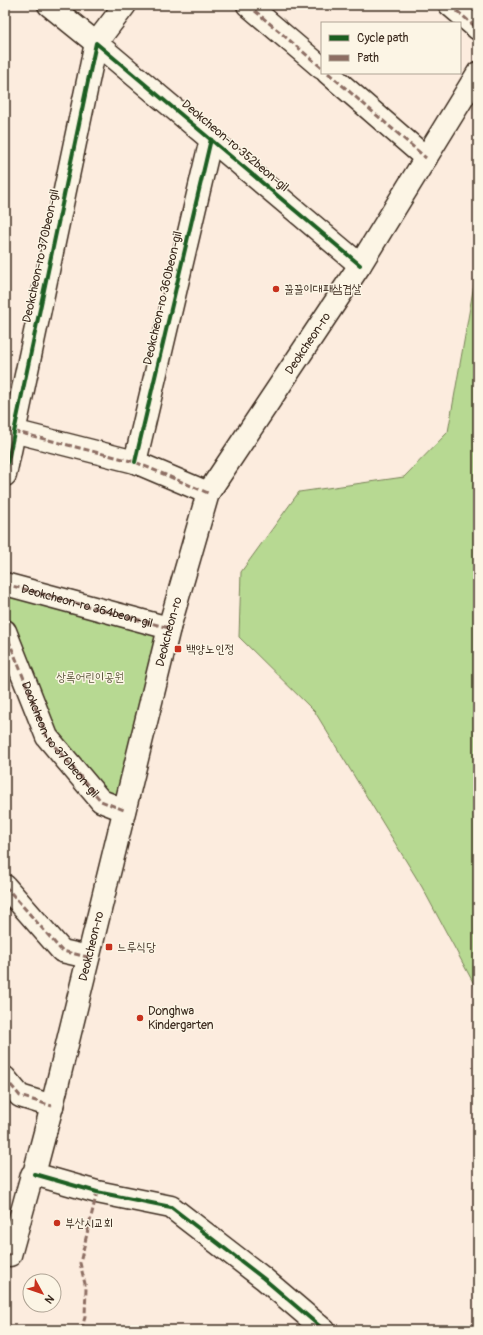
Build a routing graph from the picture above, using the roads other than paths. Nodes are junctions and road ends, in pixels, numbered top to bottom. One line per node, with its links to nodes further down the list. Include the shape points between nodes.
1 (49, 5): 6 (street, Deokcheon-ro 352beon-gil)
2 (125, 5): 6 (street)
3 (248, 5): 7 (street)
4 (450, 5): 5 (street)
5 (478, 29)
6 (96, 43): 10 (street, Deokcheon-ro 352beon-gil); 13 (street, Deokcheon-ro 370beon-gil)
7 (321, 67)
8 (478, 73): 11 (street, Deokcheon-ro)
9 (329, 74): 11 (street)
10 (211, 139): 12 (street, Deokcheon-ro 352beon-gil); 14 (street, Deokcheon-ro 360beon-gil)
11 (426, 158): 12 (street, Deokcheon-ro)
12 (360, 265): 16 (street, Deokcheon-ro)
13 (9, 430): 14 (street); 15 (street, Deokcheon-ro 370beon-gil)
14 (135, 462): 16 (street)
15 (5, 475)
16 (208, 493): 18 (street, Deokcheon-ro)
17 (5, 584): 18 (street, Deokcheon-ro 364beon-gil)
18 (169, 628): 20 (street, Deokcheon-ro)
19 (5, 631): 20 (street, Deokcheon-ro 370beon-gil, via 47,737 101,801)
20 (124, 810): 22 (street, Deokcheon-ro)
21 (5, 886): 22 (street, via 62,951)
22 (88, 957): 24 (street, Deokcheon-ro)
23 (5, 1078): 24 (street, via 20,1096)
24 (52, 1106): 25 (street, Deokcheon-ro)
25 (34, 1174): 26 (street, Deokcheon-ro); 27 (street, via 97,1192 171,1206)
26 (8, 1255)
27 (324, 1330)

